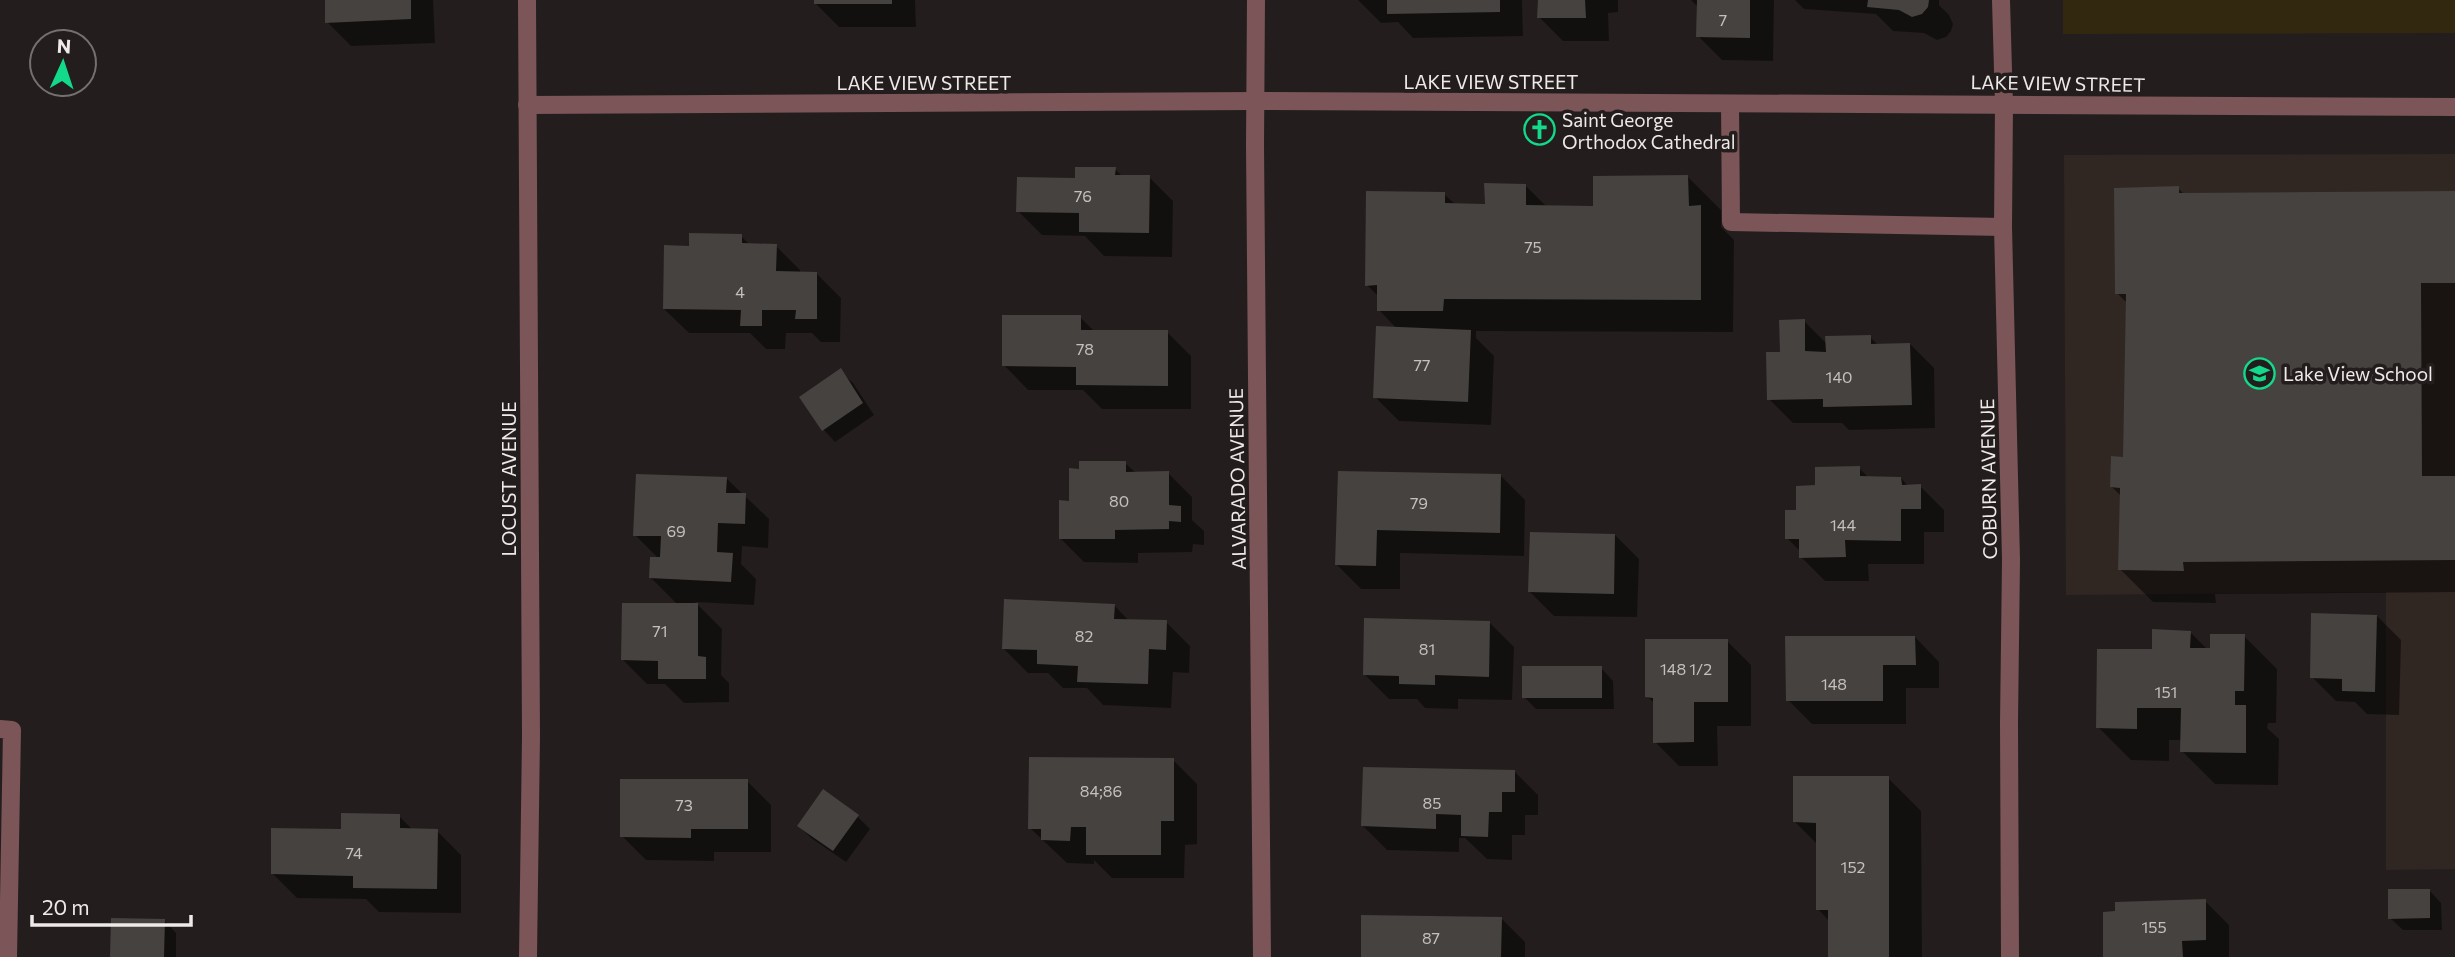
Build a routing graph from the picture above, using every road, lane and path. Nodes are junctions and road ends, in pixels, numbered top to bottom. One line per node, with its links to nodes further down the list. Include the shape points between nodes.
1 (527, 0): 7 (street, LOCUST AVENUE)
2 (1256, 0): 4 (street, ALVARADO AVENUE)
3 (2001, 0): 6 (street, COBURN AVENUE)
4 (1255, 101): 5 (street, LAKE VIEW STREET); 7 (street, LAKE VIEW STREET); 13 (street, ALVARADO AVENUE)
5 (1730, 104): 6 (street, LAKE VIEW STREET); 9 (street, via 1731,222)
6 (2004, 104): 8 (street, LAKE VIEW STREET); 9 (street, COBURN AVENUE)
7 (527, 106): 12 (street, LOCUST AVENUE)
8 (2455, 107)
9 (2003, 227): 14 (street, COBURN AVENUE, via 2011,560)
10 (0, 729): 11 (street, via 12,730)
11 (8, 957)
12 (528, 957)
13 (1262, 957)
14 (2010, 957)

